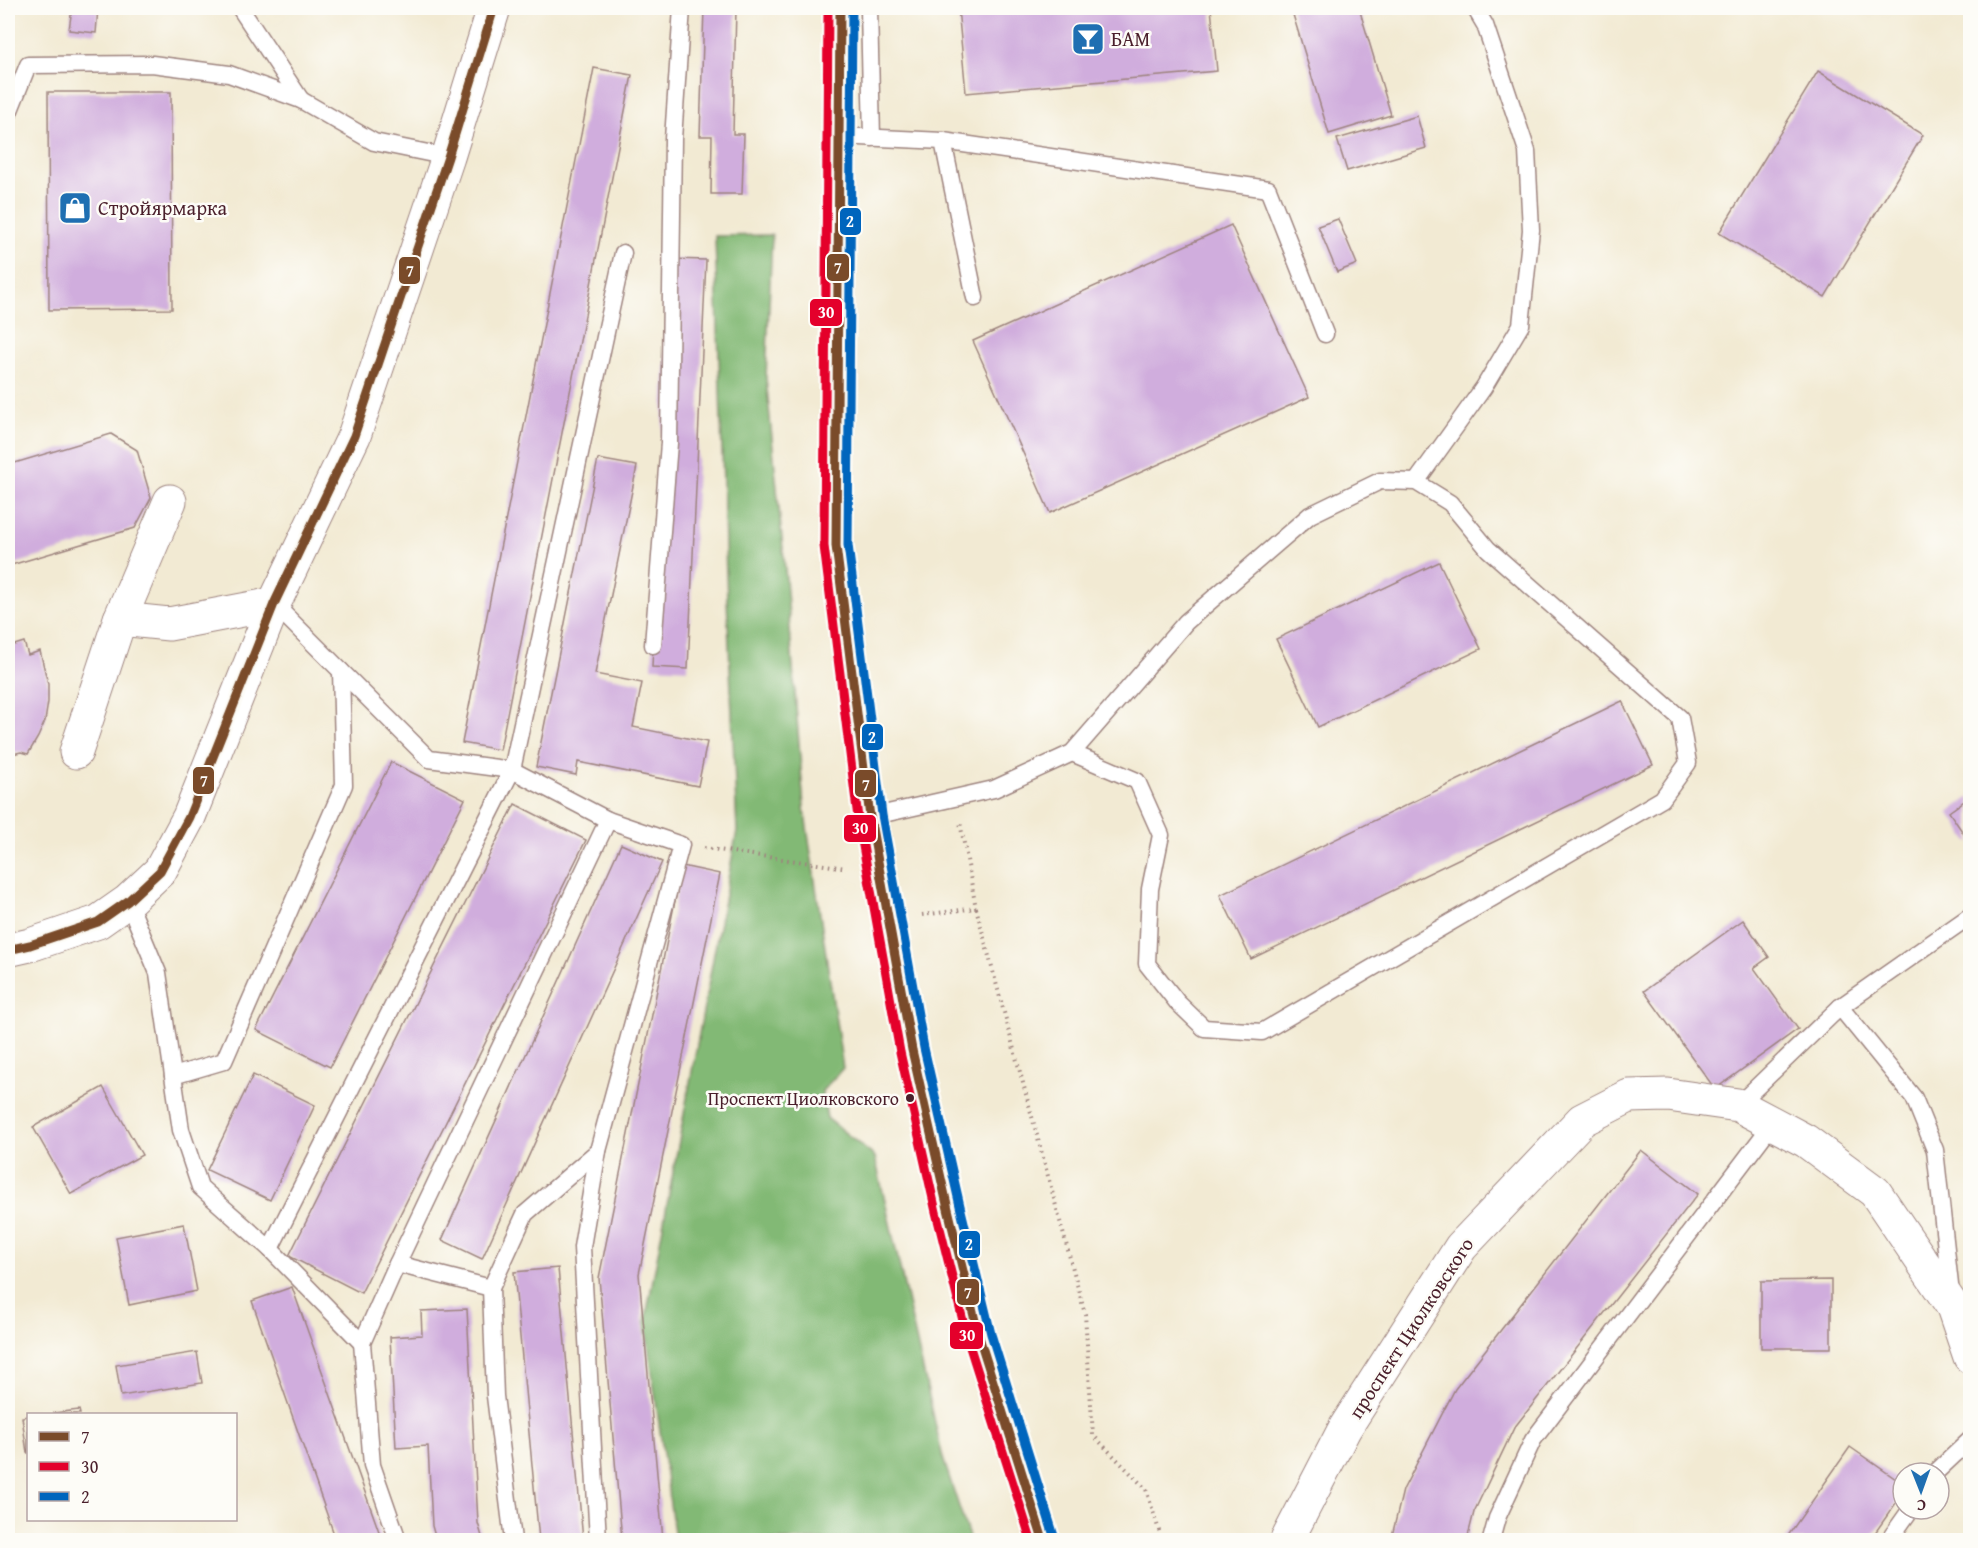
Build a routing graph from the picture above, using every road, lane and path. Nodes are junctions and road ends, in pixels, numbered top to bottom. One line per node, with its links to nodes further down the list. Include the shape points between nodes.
1 (240, 8): 7 (lane)
2 (494, 8): 12 (street)
3 (682, 8): 20 (lane, via 674,139 669,443)
4 (840, 8): 9 (main road)
5 (869, 8): 10 (lane)
6 (1475, 8): 16 (lane, via 1485,25 1527,151 1531,230 1521,326 1484,387)
7 (301, 100): 8 (lane, via 229,74 152,64 28,65); 12 (lane, via 374,142)
8 (8, 115)
9 (839, 136): 10 (lane); 25 (main road, via 836,546)
10 (872, 138): 11 (lane)
11 (943, 141): 14 (lane); 15 (lane, via 1268,189)
12 (448, 157): 18 (street, via 354,436)
13 (623, 253): 24 (lane)
14 (975, 298)
15 (1326, 333)
16 (1416, 482): 23 (lane, via 1380,481 1310,515 1186,622); 23 (lane, via 1450,503 1488,549 1680,718 1688,764 1662,799 1262,1032 1204,1028 1147,964 1150,889 1161,835 1137,781)
17 (170, 501): 19 (street)
18 (274, 604): 19 (street, via 169,624); 21 (lane); 29 (street, via 189,817 160,871)
19 (120, 619): 22 (street)
20 (653, 645)
21 (341, 670): 24 (lane, via 429,759); 34 (lane, via 344,785 224,1061)
22 (76, 752)
23 (1072, 753): 25 (lane, via 993,789)
24 (512, 770): 26 (lane); 38 (lane)
25 (870, 818): 28 (main road)
26 (608, 820): 27 (lane); 39 (lane)
27 (681, 845): 28 (path); 37 (lane)
28 (879, 873): 50 (main road, via 912,1050 979,1336)
29 (128, 901): 32 (street, via 98,922); 34 (lane, via 158,973)
30 (976, 908): 51 (path, via 1085,1314 1093,1435 1146,1489)
31 (1971, 916): 33 (lane)
32 (8, 950)
33 (1840, 1007): 35 (lane); 41 (lane, via 1914,1098 1935,1150)
34 (173, 1076): 38 (lane, via 181,1130 200,1187)
35 (1738, 1106): 36 (street, проспект Циолковского); 52 (street, проспект Циолковского, via 1668,1095 1629,1096 1582,1120 1461,1247 1345,1428)
36 (1773, 1123): 41 (street, проспект Циолковского, via 1806,1141 1875,1192); 53 (lane, via 1533,1440)
37 (598, 1151): 40 (lane, via 525,1214); 49 (lane, via 582,1247)
38 (270, 1249): 42 (lane)
39 (397, 1264): 40 (lane); 42 (lane)
40 (491, 1288): 48 (lane, via 495,1396)
41 (1953, 1307): 43 (street, проспект Циолковского)
42 (362, 1343): 47 (lane, via 372,1465)
43 (1971, 1357)
44 (1971, 1440): 45 (lane)
45 (1948, 1461)
46 (1902, 1521): 54 (lane)
47 (398, 1540)
48 (513, 1540)
49 (598, 1540)
50 (1043, 1540)
51 (1162, 1540)
52 (1287, 1540)
53 (1491, 1540)
54 (1889, 1540)

